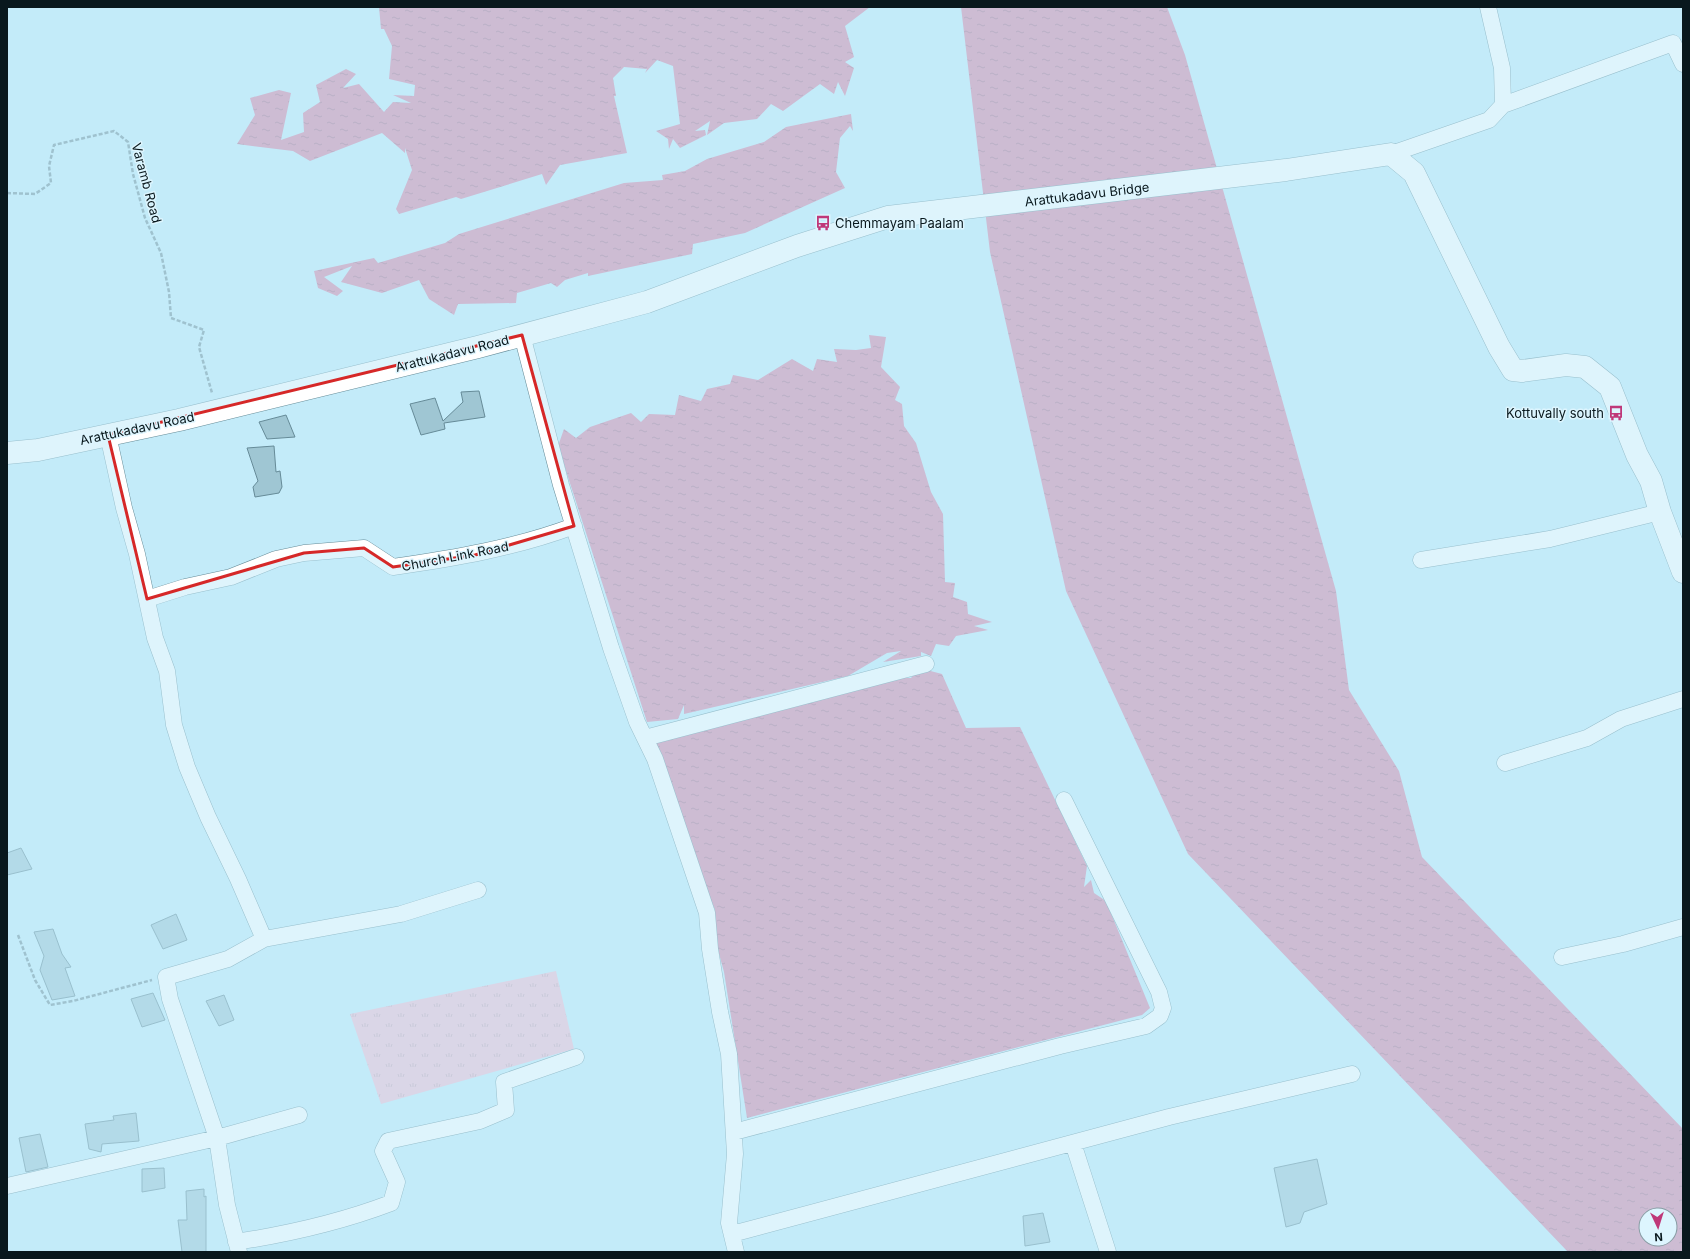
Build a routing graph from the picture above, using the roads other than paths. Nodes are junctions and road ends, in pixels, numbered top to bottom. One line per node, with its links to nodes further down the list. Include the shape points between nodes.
1 (1488, 7): 3 (street, via 1502,68)
2 (1683, 64): 3 (street, via 1673,43)
3 (1503, 104): 4 (street, via 1489,120)
4 (1391, 154): 5 (main road, Arattukadavu Bridge, via 1286,170); 9 (main road, via 1414,173 1499,347 1513,370 1522,372 1566,365 1585,367 1610,387 1637,455 1651,481)
5 (888, 217): 6 (main road, Arattukadavu Road, via 797,246 647,302)
6 (522, 335): 7 (main road, Arattukadavu Road); 10 (street)
7 (108, 435): 8 (main road, Arattukadavu Road, via 38,450); 13 (street)
8 (7, 453)
9 (1660, 512): 11 (street, via 1550,539); 12 (main road)
10 (574, 526): 13 (street, Church Link Road, via 547,536 475,555 393,567 364,548 304,554 276,559 231,577); 16 (street, via 636,722)
11 (1421, 560)
12 (1683, 572)
13 (147, 599): 21 (street, via 155,638 167,671 174,725 188,767)
14 (926, 664): 16 (street)
15 (1683, 699): 17 (street, via 1621,720 1587,738)
16 (645, 738): 26 (street, via 655,759 707,913 710,949 729,1054)
17 (1505, 763)
18 (1064, 800): 26 (street, via 1159,992 1163,1008 1160,1016 1146,1026 1060,1046)
19 (478, 890): 21 (street, via 401,914)
20 (1683, 927): 22 (street, via 1623,944)
21 (264, 939): 27 (street, via 228,959 166,977 170,999)
22 (1562, 957)
23 (576, 1057): 31 (street, via 504,1082 506,1110 480,1121 388,1141 383,1151 397,1182 390,1203 360,1215 266,1237)
24 (1352, 1074): 28 (street, via 1169,1117)
25 (299, 1115): 27 (street)
26 (734, 1132): 30 (street, via 735,1154 729,1223)
27 (217, 1138): 29 (street); 31 (street, via 227,1205)
28 (1073, 1143): 30 (street); 33 (street)
29 (7, 1186)
30 (732, 1234): 32 (street)
31 (238, 1247)
32 (736, 1252)
33 (1108, 1252)

